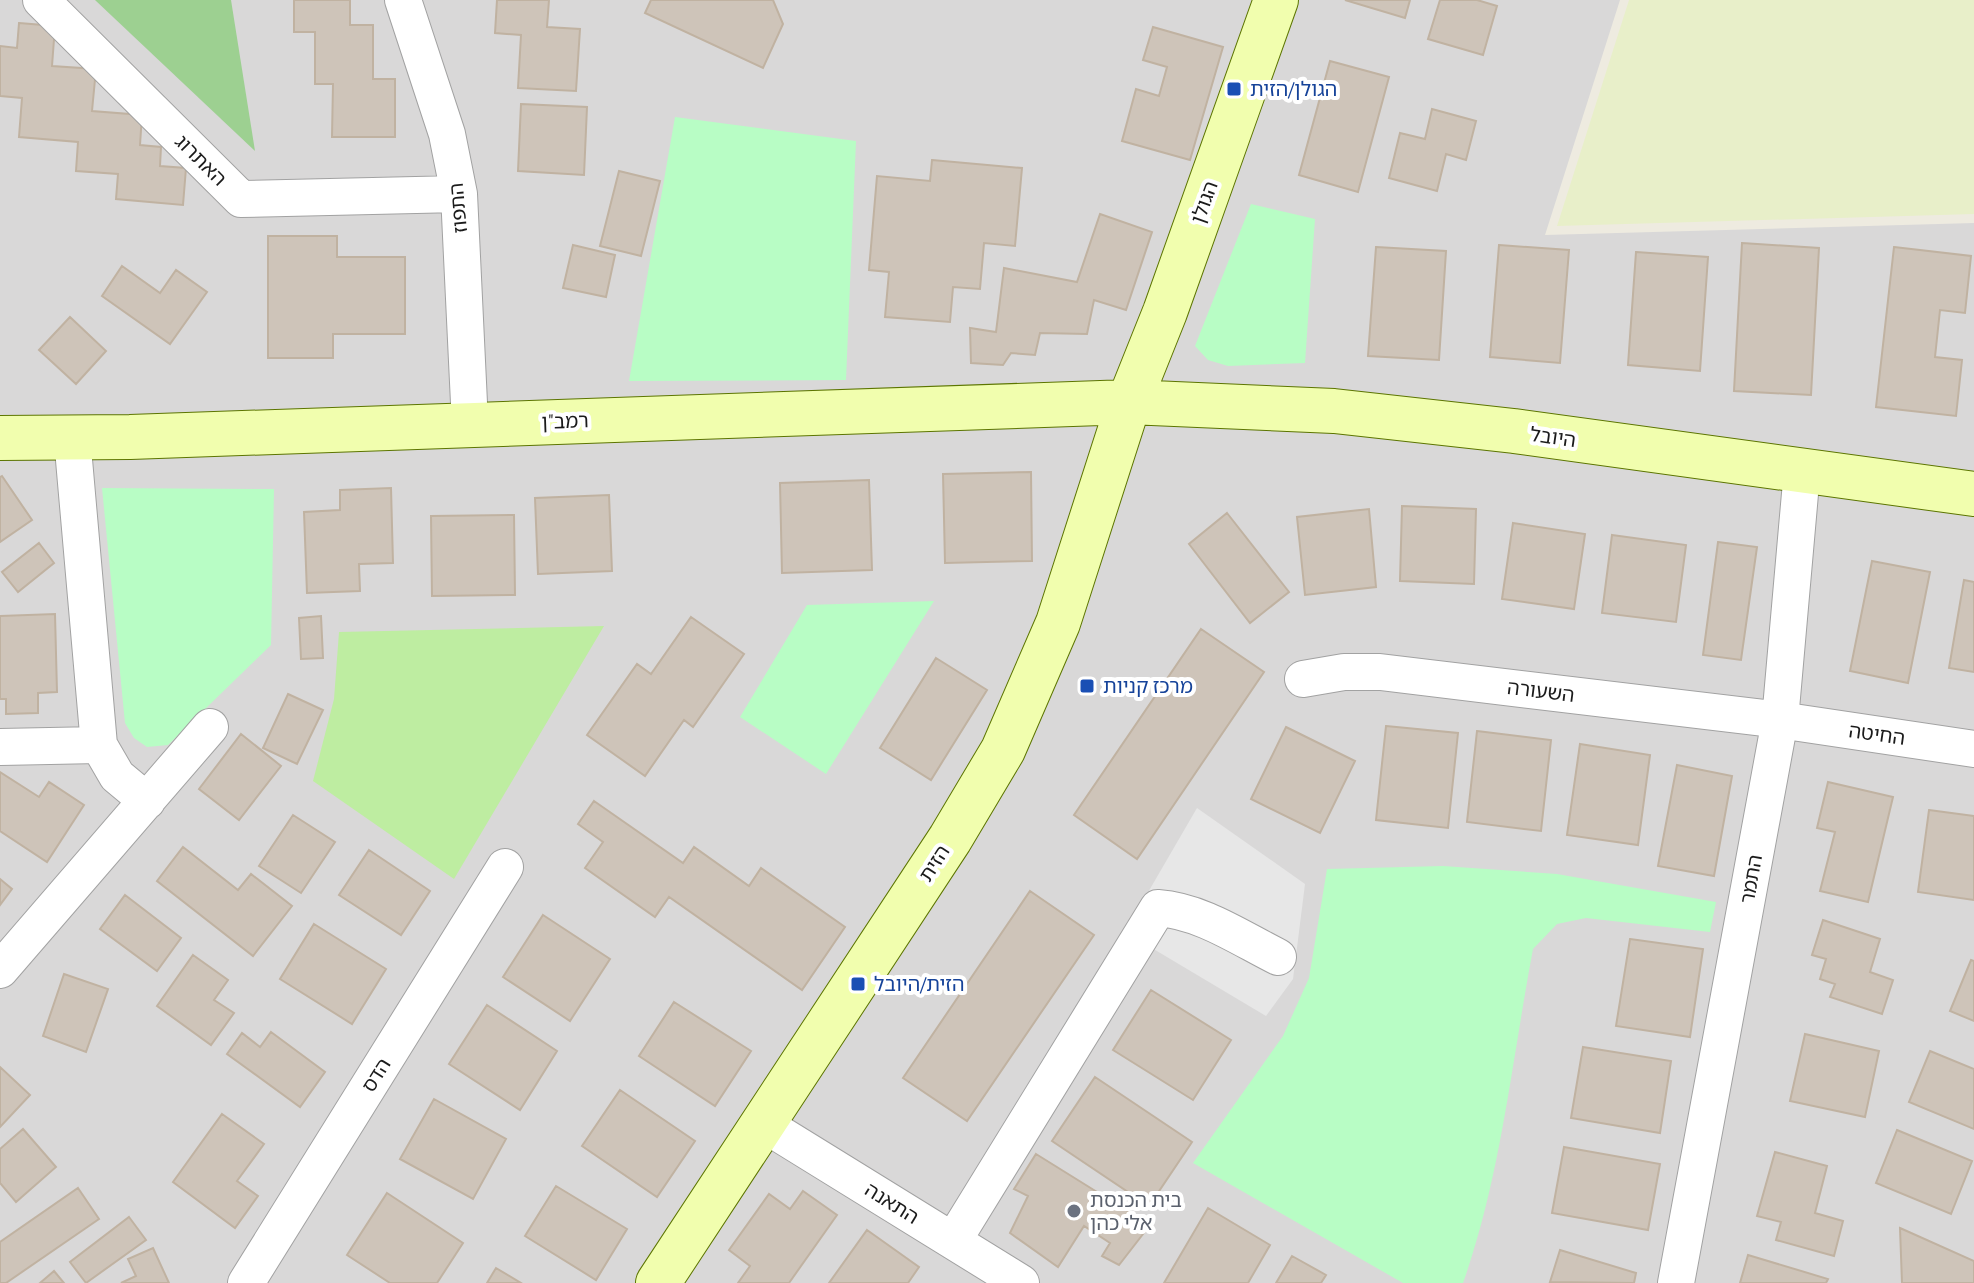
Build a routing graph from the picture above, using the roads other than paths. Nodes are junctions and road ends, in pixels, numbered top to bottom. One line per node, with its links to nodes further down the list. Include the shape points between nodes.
1 (41, 0): 4 (street, האתרוג, via 241,199)
2 (403, 0): 4 (street, התפוז, via 447,134)
3 (1276, 0): 5 (street, הגולן)
4 (459, 194): 6 (street, התפוז)
5 (1129, 402): 6 (street, רמב"ן); 9 (street, היובל, via 1334,411); 21 (street, הזית, via 1058,623 1003,750)
6 (470, 424): 7 (street, רמב"ן)
7 (72, 437): 8 (street, רמב"ן); 14 (street)
8 (0, 438)
9 (1802, 471): 10 (street, היובל); 12 (street, התמר)
10 (1974, 494)
11 (1303, 679): 12 (street, השעורה, via 1380,672)
12 (1780, 720): 16 (street, החיטה); 26 (street, התמר)
13 (210, 727): 17 (street)
14 (99, 745): 15 (street); 17 (street, via 117,776)
15 (0, 747)
16 (1974, 749)
17 (147, 801): 20 (street)
18 (505, 867): 23 (street, הדס)
19 (1278, 957): 22 (street, via 1209,922 1158,908)
20 (0, 970)
21 (762, 1123): 22 (street, התאנה); 24 (street, הזית)
22 (953, 1241): 25 (street, התאנה)
23 (246, 1283)
24 (658, 1283)
25 (1021, 1283)
26 (1676, 1283)

